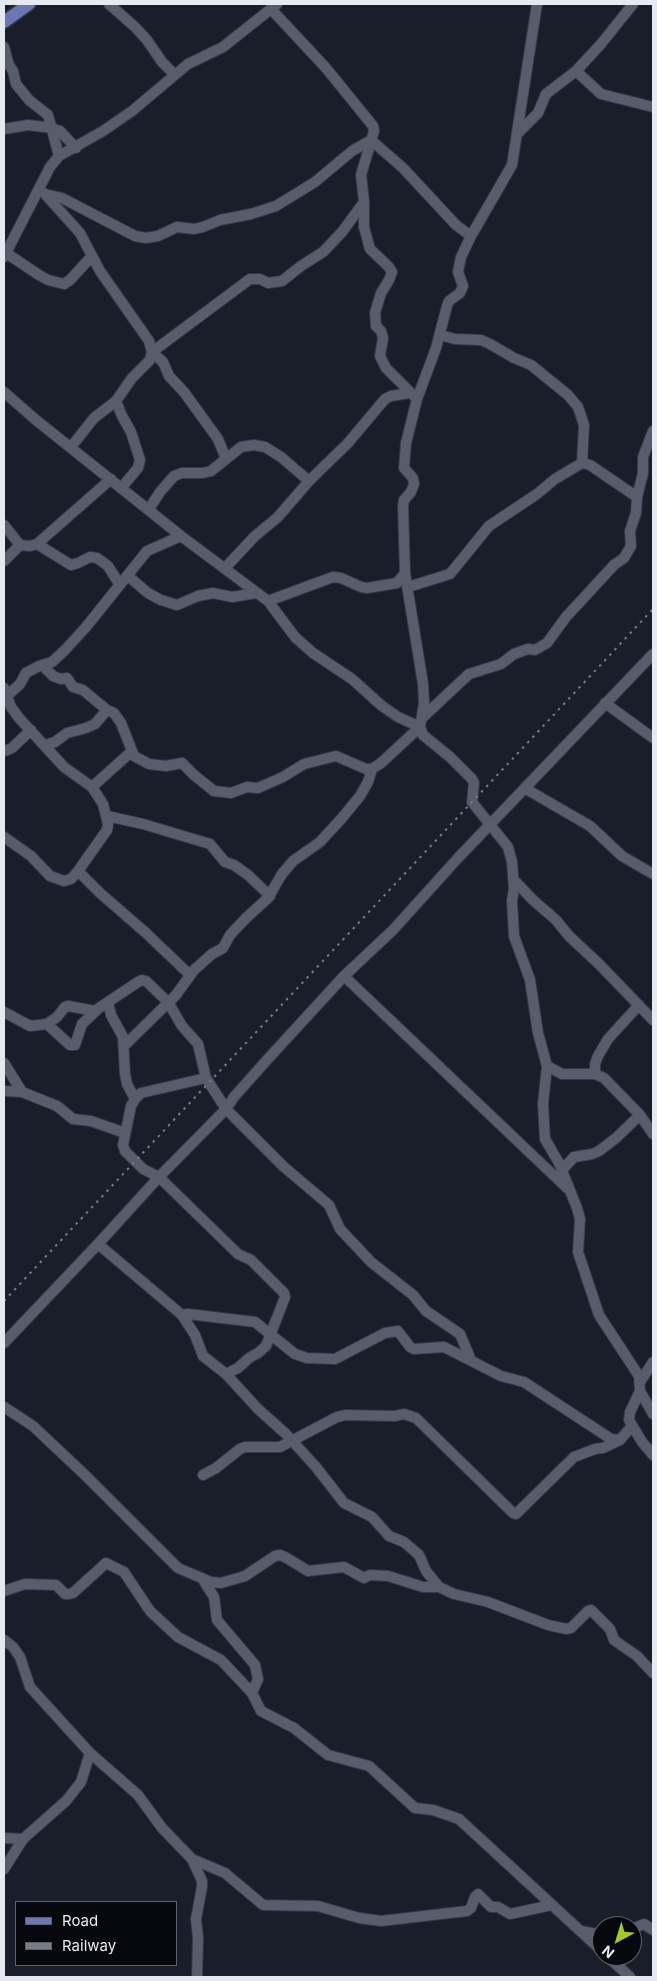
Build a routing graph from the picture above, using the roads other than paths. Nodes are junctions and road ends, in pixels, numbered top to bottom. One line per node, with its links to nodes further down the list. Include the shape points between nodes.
1 (29, 4): 6 (main road)
2 (109, 4): 10 (street, via 141,34)
3 (537, 4): 14 (street)
4 (633, 4): 9 (street)
5 (274, 6): 10 (street, via 222,47 188,64); 15 (street, via 370,121 374,131)
6 (15, 9): 7 (main road)
7 (4, 22)
8 (4, 47): 12 (street, via 16,84 48,116)
9 (576, 71): 11 (street, via 601,94); 14 (street, via 546,94 538,113)
10 (175, 75): 16 (street, via 132,111)
11 (653, 107)
12 (52, 128): 13 (street); 16 (street, via 60,131); 17 (street)
13 (4, 129)
14 (517, 134): 20 (street, via 508,175)
15 (371, 140): 18 (street, via 276,206 194,229 177,227 146,238); 19 (street, via 361,175); 20 (street)
16 (76, 148): 17 (street)
17 (58, 156): 18 (street, via 50,167)
18 (43, 192): 21 (street); 22 (street, via 80,233)
19 (364, 201): 24 (street, via 323,252 282,280 268,283 250,279); 26 (street, via 367,242 392,272 375,313 376,326 383,338 380,356 386,368)
20 (471, 236): 23 (street, via 458,272 463,286 460,293 449,301)
21 (5, 255): 22 (street, via 48,280 64,284)
22 (92, 256): 24 (street)
23 (440, 335): 26 (street); 31 (street, via 490,344 531,365 568,395 578,407 584,425)
24 (152, 352): 27 (street, via 150,360); 30 (street, via 163,362 169,376 218,439)
25 (4, 392): 29 (street)
26 (413, 396): 33 (street, via 385,399); 43 (street, via 404,468 414,484 403,506)
27 (116, 401): 29 (street, via 94,418); 34 (street, via 140,460 138,468)
28 (653, 431): 35 (street, via 643,457)
29 (71, 447): 32 (street)
30 (226, 458): 33 (street, via 242,447 265,446); 36 (street, via 211,471 174,476)
31 (582, 463): 35 (street, via 590,465); 46 (street, via 489,526 450,574)
32 (111, 479): 34 (street); 39 (street)
33 (309, 482): 42 (street)
34 (122, 487): 36 (street)
35 (637, 497): 54 (street, via 629,552 566,617 547,643 535,650 528,648 514,654 501,664 469,674)
36 (149, 509): 38 (street)
37 (4, 525): 40 (street)
38 (181, 536): 42 (street); 44 (street, via 148,549)
39 (37, 544): 40 (street); 45 (street, via 71,564 90,557 97,558 108,566)
40 (20, 545): 41 (street)
41 (4, 561)
42 (225, 568): 47 (street)
43 (405, 573): 46 (street); 48 (street, via 397,582 367,588 333,577)
44 (128, 576): 45 (street); 47 (street, via 148,593 177,605 212,593 232,596)
45 (120, 585): 50 (street, via 86,628 58,657)
46 (408, 587): 54 (street, via 423,684)
47 (256, 593): 48 (street)
48 (268, 601): 54 (street, via 295,637 313,653 352,679 398,717)
49 (653, 654): 52 (street)
50 (45, 665): 51 (street, via 26,673 20,684); 53 (street, via 53,676 67,678 73,687 83,690)
51 (7, 690): 55 (street, via 11,707)
52 (606, 703): 56 (street); 62 (street)
53 (107, 710): 57 (street, via 94,724 67,733); 59 (street, via 117,716)
54 (421, 722): 60 (street, via 382,763); 64 (street, via 423,735 472,779 472,802)
55 (31, 730): 57 (street); 58 (street, via 12,748)
56 (653, 738)
57 (46, 745): 61 (street, via 64,766)
58 (4, 750)
59 (132, 751): 60 (street, via 134,756 149,764 166,766 182,763 209,787 231,793 267,785 304,764 336,756); 61 (street)
60 (372, 769): 69 (street, via 360,796 346,814 320,842 293,861)
61 (92, 787): 63 (street, via 103,804)
62 (526, 789): 64 (street); 67 (street, via 590,826 622,856)
63 (106, 816): 66 (street, via 107,830); 69 (street, via 210,844 225,862 248,875)
64 (491, 824): 68 (street, via 508,847); 71 (street, via 393,930)
65 (4, 837): 66 (street, via 31,856 50,876 64,881)
66 (78, 871): 70 (street)
67 (653, 874)
68 (513, 880): 74 (street); 81 (street, via 514,936 530,980)
69 (270, 896): 70 (street, via 230,935 223,948 210,955)
70 (190, 975): 73 (street)
71 (344, 976): 87 (street, via 234,1097); 93 (street)
72 (108, 1002): 73 (street, via 142,980); 76 (street); 79 (street)
73 (168, 1002): 79 (street); 83 (street, via 182,1026 198,1044)
74 (639, 1005): 77 (street); 82 (street, via 608,1039)
75 (4, 1012): 78 (street, via 30,1026)
76 (95, 1012): 78 (street, via 68,1006); 78 (street, via 82,1024 79,1037 72,1046)
77 (653, 1020)
78 (47, 1024)
79 (124, 1046): 86 (street, via 126,1080)
80 (4, 1064): 85 (street)
81 (547, 1066): 82 (street, via 562,1074); 91 (street, via 543,1104 545,1138)
82 (592, 1071): 88 (street, via 609,1083)
83 (206, 1078): 86 (street, via 141,1094); 87 (street)
84 (4, 1091): 85 (street)
85 (22, 1092): 89 (street, via 57,1106 73,1119 91,1121)
86 (135, 1099): 89 (street)
87 (226, 1110): 92 (street); 98 (street, via 284,1168 329,1205 340,1228 371,1262 412,1295 426,1312 460,1334)
88 (640, 1115): 90 (street); 91 (street, via 599,1151 574,1157)
89 (125, 1134): 92 (street, via 124,1149 143,1169)
90 (653, 1134)
91 (562, 1170): 93 (street)
92 (159, 1178): 94 (street); 96 (street, via 238,1254 251,1260 284,1292)
93 (571, 1192): 101 (street, via 580,1219 578,1252 599,1315 639,1376)
94 (98, 1244): 95 (street); 97 (street)
95 (182, 1315): 96 (street, via 255,1322); 100 (street, via 203,1356)
96 (271, 1334): 98 (street, via 295,1354 307,1358 335,1359 394,1331 414,1349 444,1347); 100 (street, via 258,1354)
97 (4, 1343)
98 (471, 1360): 105 (street, via 501,1376 524,1382 607,1437)
99 (653, 1362): 101 (street)
100 (226, 1374): 106 (street)
101 (640, 1387): 103 (street); 104 (street, via 630,1412)
102 (4, 1407): 109 (street, via 33,1426 173,1564)
103 (653, 1414)
104 (632, 1426): 105 (street); 107 (street)
105 (620, 1440): 106 (street, via 574,1457 516,1514 512,1514 411,1415 346,1415)
106 (292, 1442): 108 (street, via 275,1448 245,1447); 110 (street, via 344,1503 372,1517 389,1536 404,1542 419,1555 426,1571)
107 (653, 1454)
108 (202, 1475)
109 (202, 1578): 110 (street, via 221,1583 245,1576 280,1555 308,1571 344,1567 364,1578 388,1576 423,1587); 114 (street, via 216,1603 217,1620 255,1665 258,1679)
110 (440, 1587): 113 (street, via 566,1629 591,1610 610,1629 614,1640 637,1656)
111 (4, 1591): 114 (street, via 26,1584 56,1585 65,1594 73,1593 108,1563 128,1576 137,1593 163,1624 221,1660)
112 (4, 1640): 115 (street, via 20,1657 30,1687)
113 (653, 1673)
114 (252, 1693): 120 (street, via 261,1711 294,1728 328,1755 369,1766 415,1808 459,1819)
115 (90, 1753): 117 (street, via 76,1789); 118 (street, via 138,1795 162,1828)
116 (4, 1838): 117 (street)
117 (23, 1839): 119 (street)
118 (192, 1859): 120 (street, via 229,1875 263,1905 318,1906 370,1920 467,1911 478,1894 491,1907 510,1914); 127 (street, via 202,1881 196,1919)
119 (4, 1869)
120 (552, 1905): 123 (street)
121 (642, 1925): 122 (street)
122 (653, 1930)
123 (580, 1931): 124 (street); 125 (street)
124 (592, 1933)
125 (592, 1942)
126 (618, 1966): 128 (street)
127 (197, 1977)
128 (630, 1977)

